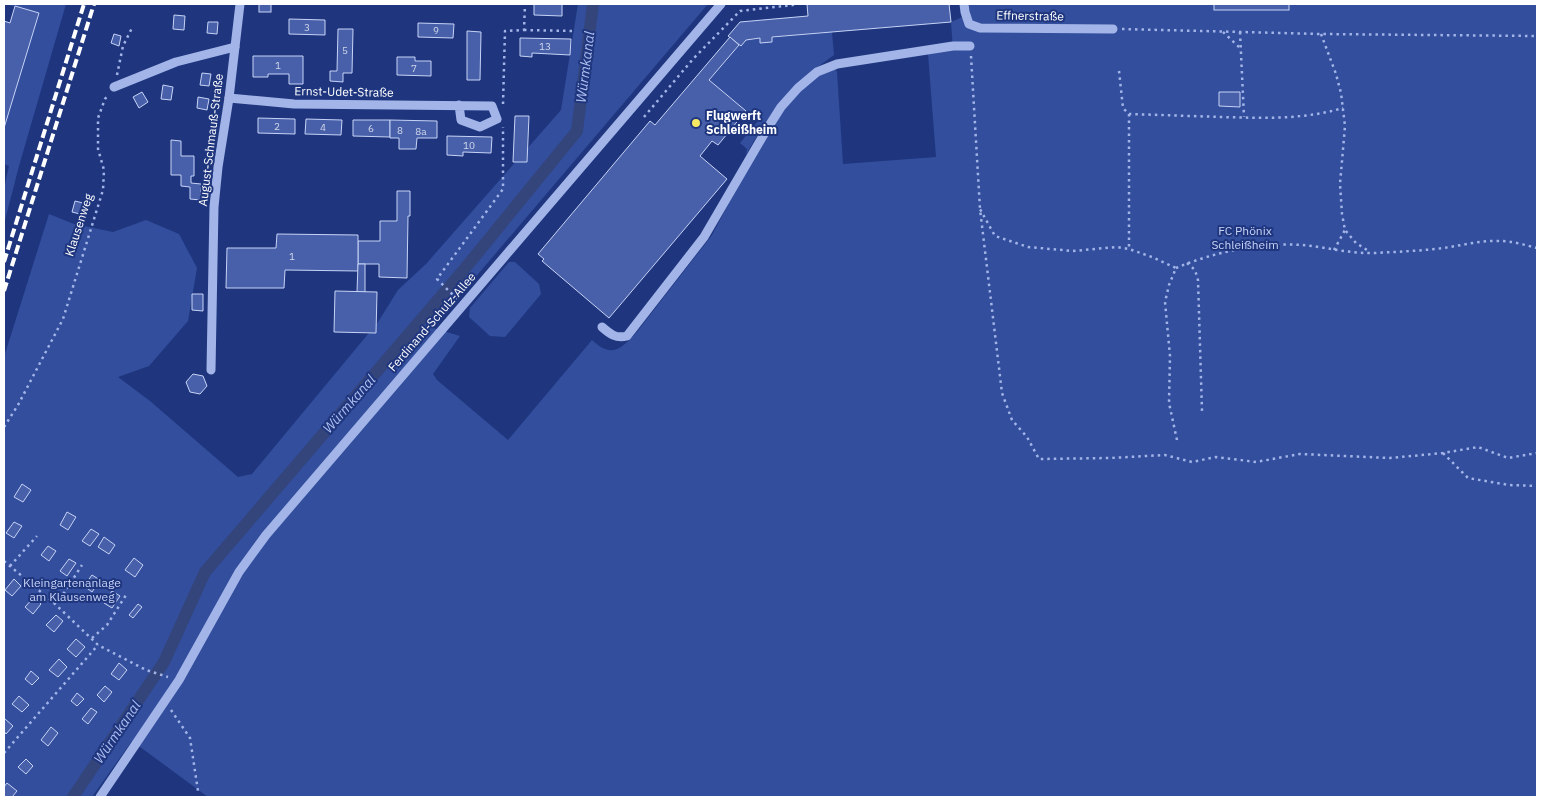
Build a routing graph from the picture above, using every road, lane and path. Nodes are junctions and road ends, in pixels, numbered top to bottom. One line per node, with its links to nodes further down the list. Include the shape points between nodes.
1 (240, 4): 15 (street, August-Schmauß-Straße)
2 (525, 4): 8 (path)
3 (721, 4): 35 (street, Ferdinand-Schulz-Allee)
4 (793, 4): 24 (path, via 740,11 693,59)
5 (964, 4): 7 (street, Effnerstraße, via 969,24 980,28)
6 (133, 26): 18 (path, Klausenweg, via 123,46)
7 (1113, 29): 10 (path)
8 (524, 30): 9 (path); 20 (path, via 505,31)
9 (575, 31)
10 (1222, 32): 11 (path); 16 (path)
11 (1240, 32): 12 (path); 16 (path)
12 (1321, 34): 13 (path); 22 (path, via 1342,93)
13 (1537, 36)
14 (970, 46): 27 (path); 36 (street, via 837,64 817,72 781,107 704,237 627,336 615,337)
15 (235, 47): 18 (street, via 176,62); 19 (street, August-Schmauß-Straße)
16 (1241, 49): 25 (path)
17 (1119, 71): 23 (path, via 1123,108)
18 (114, 87): 39 (path, Klausenweg, via 104,99 98,118 103,190 62,319)
19 (229, 98): 21 (street, Ernst-Udet-Straße, via 294,104); 37 (street, August-Schmauß-Straße, via 214,207)
20 (503, 104)
21 (459, 105)
22 (1343, 108): 25 (path, via 1298,117); 28 (path, via 1346,126 1340,184)
23 (1129, 114): 25 (path); 30 (path)
24 (644, 117)
25 (1244, 117)
26 (503, 124): 35 (path, via 503,189 437,279)
27 (980, 209): 30 (path, via 995,236 1028,247 1073,251); 41 (path, via 1002,393 1012,420 1027,437 1039,459 1165,455 1192,462 1216,457 1256,462 1300,454 1390,458)
28 (1345, 230): 31 (path); 32 (path, via 1356,243)
29 (1537, 248): 32 (path, via 1500,241)
30 (1129, 249): 34 (path)
31 (1334, 250): 32 (path); 33 (path, via 1303,245 1270,245)
32 (1372, 253)
33 (1187, 263): 34 (path); 38 (path, via 1195,270 1198,280)
34 (1176, 268): 40 (path, via 1165,302 1170,356 1168,403)
35 (464, 304): 53 (street, Ferdinand-Schulz-Allee, via 266,535 240,572)
36 (602, 328)
37 (211, 370)
38 (1202, 411)
39 (4, 427)
40 (1177, 440)
41 (1443, 453): 42 (path, via 1478,447 1508,458); 43 (path, via 1468,478)
42 (1537, 453)
43 (1537, 486)
44 (37, 536): 46 (path)
45 (4, 561): 46 (path)
46 (10, 566): 49 (path)
47 (82, 566): 49 (path)
48 (126, 595): 50 (path, via 107,625)
49 (54, 604): 50 (path)
50 (92, 638): 51 (path)
51 (98, 645): 52 (path); 54 (path)
52 (164, 676)
53 (166, 702): 55 (path, via 190,738); 56 (street, Ferdinand-Schulz-Allee)
54 (4, 753)
55 (198, 790)
56 (100, 797)

